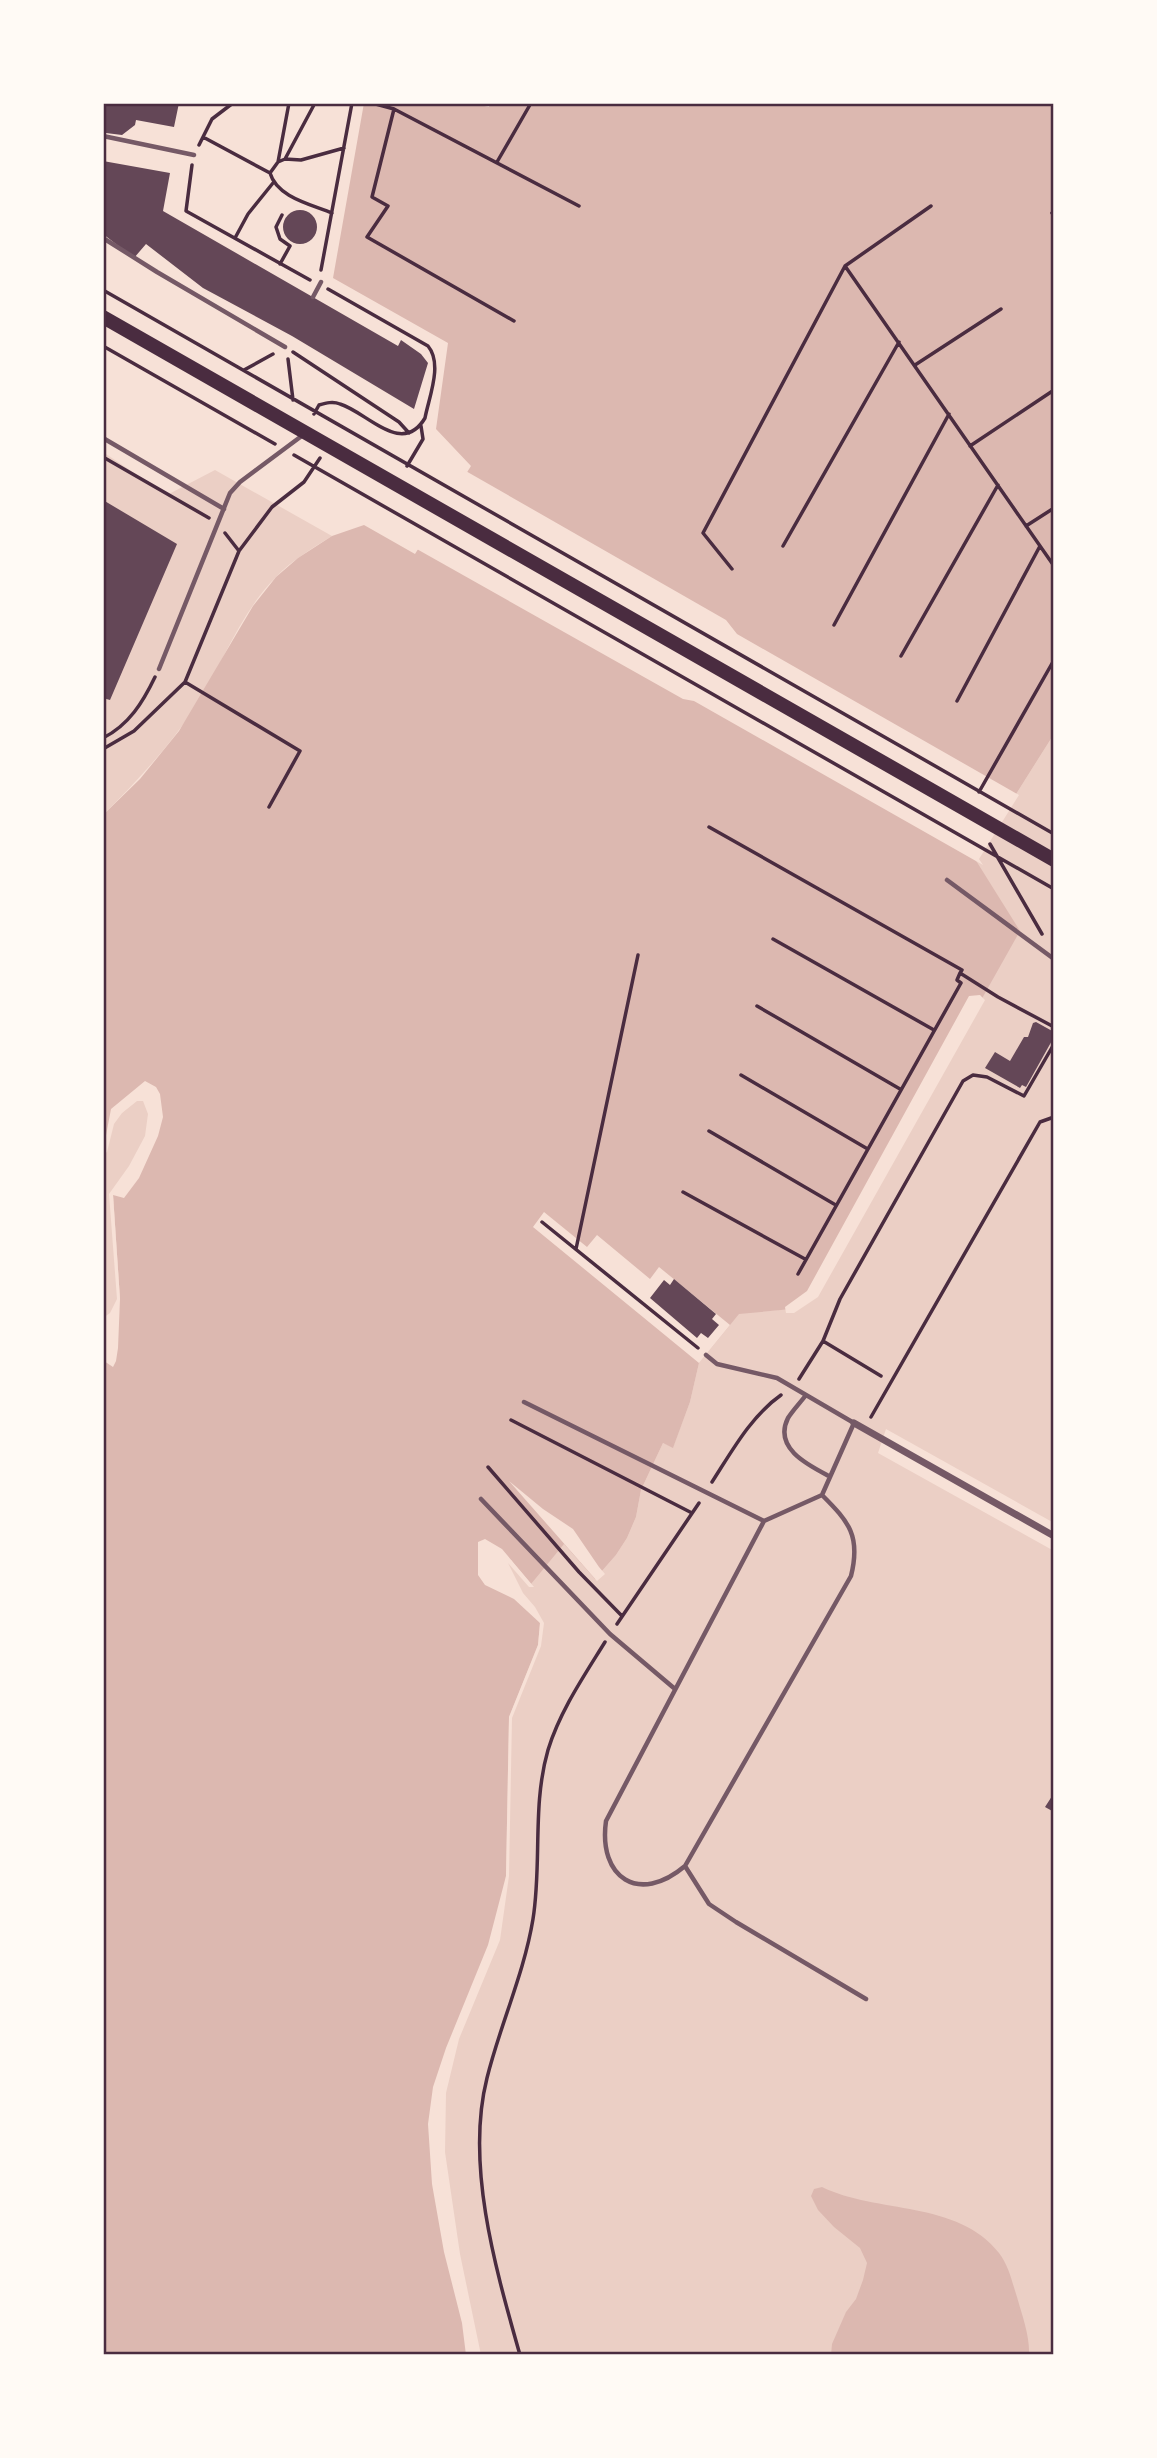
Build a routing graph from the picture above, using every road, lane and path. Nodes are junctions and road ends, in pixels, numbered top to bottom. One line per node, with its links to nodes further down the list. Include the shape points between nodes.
1 (233, 103): 9 (path, via 212,119)
2 (289, 103): 13 (path)
3 (315, 103): 12 (path)
4 (352, 103): 10 (path)
5 (372, 103): 7 (path)
6 (531, 103): 14 (path)
7 (394, 109): 14 (path); 31 (path, via 372,197 388,206 367,237)
8 (103, 136): 11 (lane)
9 (202, 137): 11 (path); 15 (path)
10 (344, 148): 12 (path, via 301,160); 19 (path)
11 (194, 155): 22 (path, via 186,211)
12 (285, 159): 13 (path)
13 (278, 162): 15 (path)
14 (496, 163): 17 (path)
15 (270, 173): 16 (path)
16 (273, 183): 19 (path, via 279,190); 22 (path)
17 (579, 206)
18 (931, 206): 24 (path)
19 (332, 213): 26 (path)
20 (282, 215): 23 (path, via 276,227 280,239 290,246)
21 (103, 237): 34 (lane)
22 (234, 238): 23 (path)
23 (280, 264): 25 (path)
24 (845, 266): 32 (path); 60 (path, via 703,533)
25 (308, 280)
26 (321, 282): 28 (lane); 41 (path, via 434,353 436,363)
27 (103, 290): 72 (path)
28 (313, 297)
29 (1001, 309): 36 (path)
30 (103, 317): 74 (main road)
31 (514, 321)
32 (899, 342): 36 (path); 56 (path)
33 (103, 346): 76 (path)
34 (285, 347): 40 (path, via 293,400); 43 (path)
35 (259, 363): 37 (path)
36 (915, 365): 39 (path)
37 (244, 370)
38 (1054, 390): 46 (path)
39 (949, 414): 46 (path); 61 (path)
40 (314, 415): 42 (path); 43 (path, via 319,405 341,404 392,433); 44 (path)
41 (421, 426): 43 (path); 48 (path, via 422,439)
42 (338, 432)
43 (409, 433)
44 (304, 434): 51 (lane); 53 (lane, via 240,482)
45 (103, 438): 53 (lane)
46 (971, 446): 50 (path)
47 (103, 457): 54 (path)
48 (405, 470)
49 (304, 482): 58 (path, via 271,507)
50 (998, 485): 55 (path); 62 (path)
51 (412, 498)
52 (1054, 508): 55 (path)
53 (224, 509): 54 (lane)
54 (219, 523): 58 (path); 64 (lane)
55 (1026, 526): 57 (path)
56 (783, 546)
57 (1040, 546): 59 (path); 66 (path)
58 (239, 551): 65 (path)
59 (1054, 566)
60 (732, 569)
61 (835, 625)
62 (901, 656)
63 (1054, 660): 69 (path)
64 (159, 669): 67 (path, via 140,707)
65 (185, 682): 68 (path, via 134,732); 70 (path, via 300,751)
66 (957, 701)
67 (103, 738)
68 (103, 749)
69 (975, 799)
70 (269, 807)
71 (709, 827): 81 (path)
72 (1054, 834)
73 (989, 843): 78 (path)
74 (1054, 860)
75 (947, 880): 80 (lane)
76 (1054, 889)
77 (773, 939): 84 (path)
78 (1048, 940)
79 (638, 955): 94 (path)
80 (1054, 959)
81 (960, 973): 83 (path); 84 (path, via 957,980 961,983)
82 (757, 1006): 87 (path)
83 (1054, 1027)
84 (934, 1030): 87 (path)
85 (1054, 1044): 97 (path, via 1024,1096 987,1077 973,1075 963,1081 840,1299)
86 (741, 1075): 90 (path)
87 (900, 1089): 90 (path)
88 (1054, 1117): 105 (path, via 1040,1122)
89 (709, 1132): 92 (path)
90 (866, 1149): 92 (path)
91 (683, 1192): 95 (path)
92 (835, 1205): 95 (path)
93 (542, 1222): 94 (path)
94 (576, 1249): 98 (path)
95 (806, 1259): 96 (path)
96 (798, 1274)
97 (823, 1341): 99 (path); 100 (path)
98 (706, 1355): 100 (lane, via 718,1364 777,1378)
99 (881, 1376)
100 (793, 1388): 101 (lane); 107 (path, via 754,1420)
101 (806, 1395): 104 (lane); 108 (lane, via 787,1420 785,1437 803,1463)
102 (524, 1402): 111 (lane)
103 (511, 1420): 106 (path, via 692,1513 622,1617)
104 (854, 1423): 105 (street); 108 (lane)
105 (864, 1429): 112 (street)
106 (488, 1466)
107 (719, 1472)
108 (830, 1476): 109 (lane)
109 (822, 1494): 111 (lane); 115 (lane, via 841,1513 853,1535 852,1576)
110 (481, 1499): 114 (lane, via 610,1634)
111 (764, 1521): 114 (lane)
112 (1054, 1536)
113 (596, 1656): 117 (path, via 563,1714 548,1752 530,1937 486,2079 480,2122 480,2166 488,2215)
114 (675, 1689): 115 (lane, via 606,1821 603,1838 614,1868 625,1880 641,1886 657,1884)
115 (685, 1866): 116 (lane, via 709,1904)
116 (866, 1998)
117 (520, 2355)

